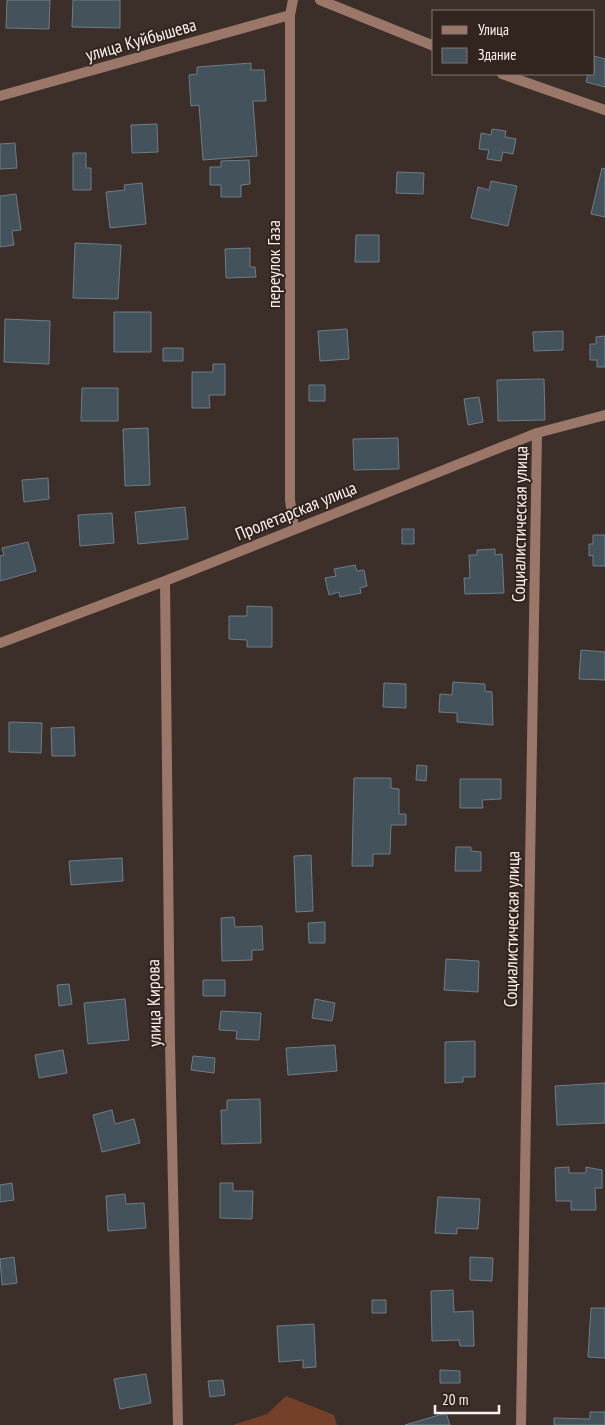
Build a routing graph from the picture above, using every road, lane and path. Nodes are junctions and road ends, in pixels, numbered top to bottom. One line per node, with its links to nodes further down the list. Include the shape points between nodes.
1 (293, 0): 3 (street, переулок Газа)
2 (320, 0): 4 (street)
3 (290, 15): 6 (street, улица Куйбышева); 10 (street, переулок Газа, via 290,500)
4 (432, 45)
5 (505, 75): 7 (street)
6 (0, 96)
7 (605, 110)
8 (605, 415): 9 (street, Пролетарская улица)
9 (538, 433): 10 (street, Пролетарская улица); 14 (street, Социалистическая улица)
10 (294, 528): 11 (street, Пролетарская улица)
11 (166, 581): 12 (street, Пролетарская улица); 13 (street, улица Кирова, via 170,1044)
12 (0, 643)
13 (178, 1425)
14 (521, 1425)

